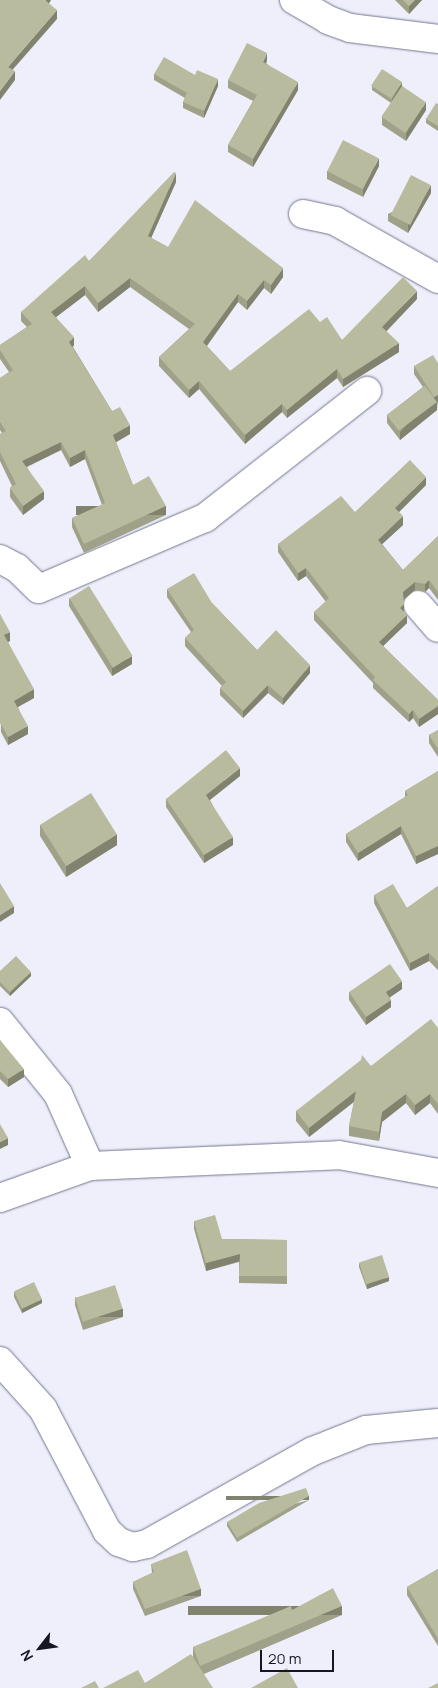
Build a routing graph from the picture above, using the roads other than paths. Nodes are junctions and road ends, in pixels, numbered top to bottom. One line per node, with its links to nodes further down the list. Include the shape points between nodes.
1 (294, 0): 2 (street, via 328,20 350,28)
2 (438, 39)
3 (302, 214): 4 (street, via 335,221)
4 (438, 279)
5 (367, 391): 6 (street, via 205,518 39,588 17,568)
6 (0, 559)
7 (418, 605): 8 (street)
8 (438, 628)
9 (0, 1022): 10 (street, via 58,1094)
10 (90, 1166): 11 (street, via 339,1156); 12 (street)
11 (438, 1173)
12 (0, 1198)
13 (0, 1361): 14 (street, via 43,1409 107,1531 119,1542 133,1547 147,1544 313,1451 366,1430)
14 (438, 1423)

